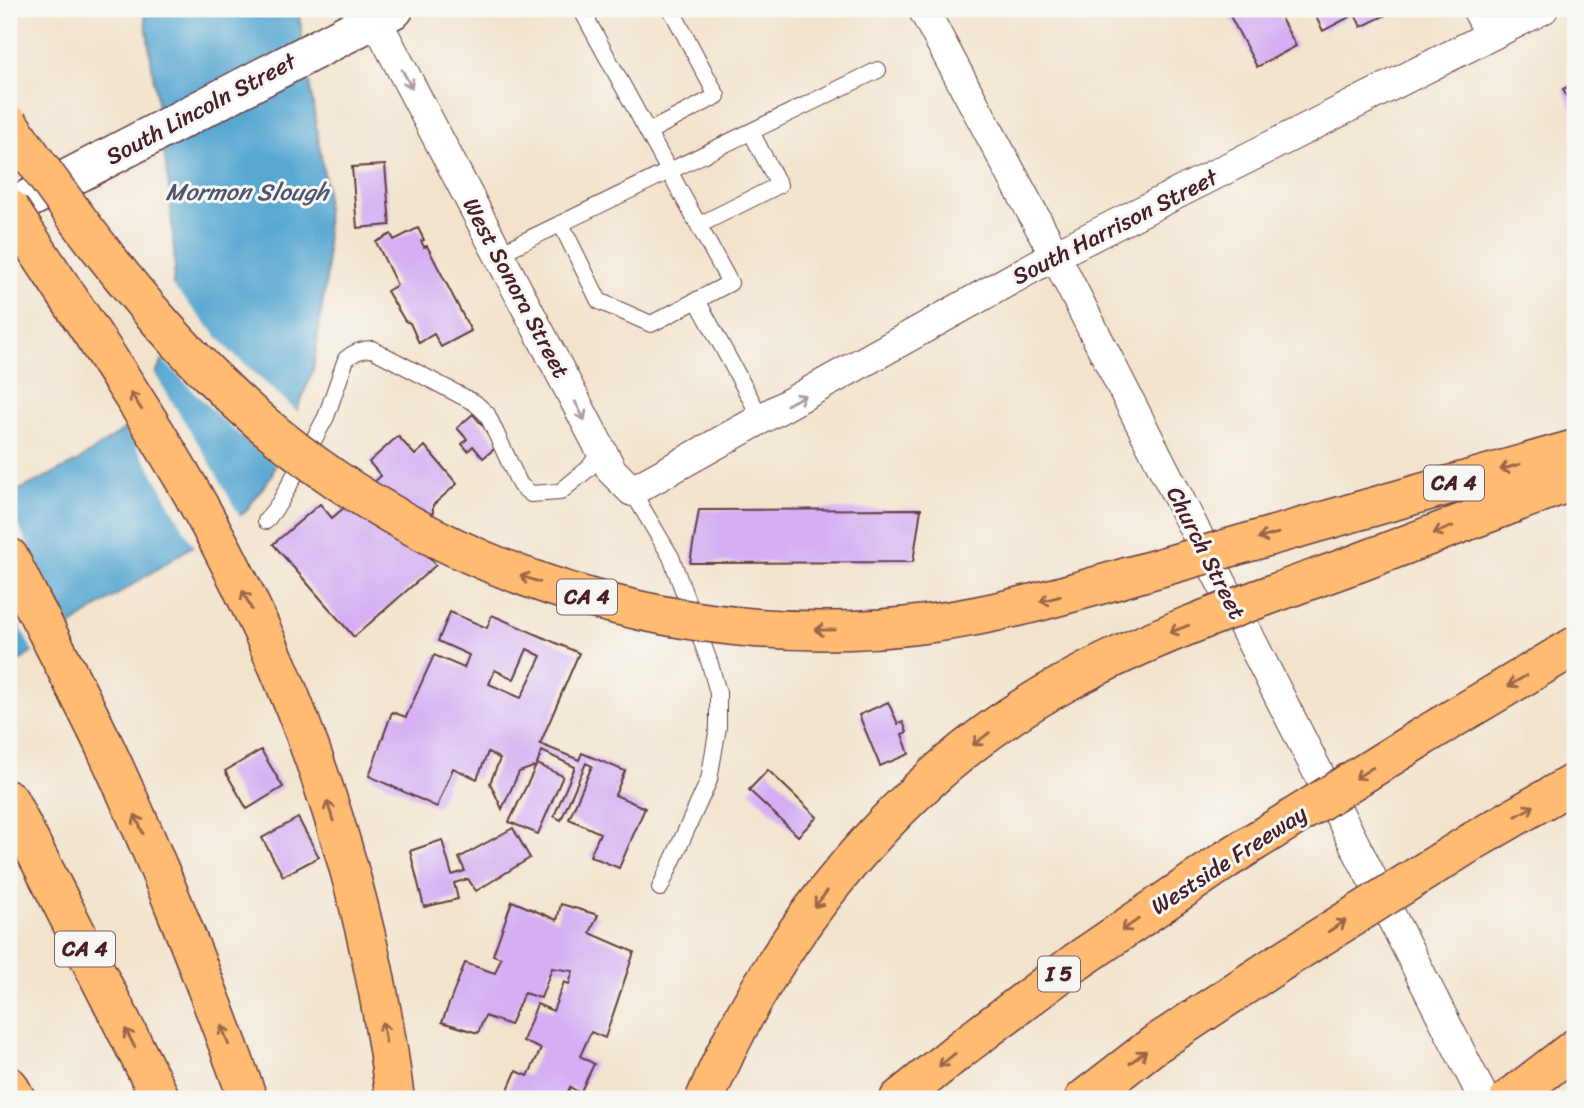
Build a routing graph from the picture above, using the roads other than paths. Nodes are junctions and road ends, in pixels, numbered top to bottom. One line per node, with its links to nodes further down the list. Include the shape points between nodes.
1 (581, 9): 10 (lane)
2 (671, 9): 10 (lane, via 717,96)
3 (923, 9): 17 (street, Church Street)
4 (1477, 9): 7 (street)
5 (1543, 9): 7 (street, South Harrison Street)
6 (384, 14): 13 (street, South Lincoln Street); 16 (street, West Sonora Street, one-way to 16)
7 (1491, 35): 17 (street, South Harrison Street)
8 (878, 70): 11 (lane)
9 (9, 124): 20 (highway, CA 4, one-way to 9, bridge, via 991,614 932,624 811,630 751,627 643,611 573,594 494,565 408,524 306,459 215,381 174,337)
10 (648, 132): 12 (lane)
11 (751, 132): 12 (lane); 15 (lane, via 779,185)
12 (669, 171): 14 (lane); 15 (lane)
13 (9, 209): 35 (highway, one-way to 13, bridge, via 375,982 350,877 303,730 276,663 189,489)
14 (561, 224): 16 (lane); 18 (lane, via 599,301 651,324)
15 (699, 225): 18 (lane, via 730,283)
16 (498, 254): 21 (street, West Sonora Street, one-way to 21)
17 (1055, 255): 19 (street, South Harrison Street, one-way to 17); 39 (street, Church Street)
18 (697, 300): 19 (lane)
19 (762, 419): 23 (street, South Harrison Street)
20 (1575, 449)
21 (601, 451): 23 (street, West Sonora Street, via 611,471); 24 (lane, via 560,492 531,494 520,485 487,414 475,403 365,349 346,359 326,417)
22 (1575, 480): 36 (highway, one-way to 36, bridge, via 1157,637 1062,684 1015,714 940,771 859,852 796,931 766,979)
23 (632, 491): 29 (lane, via 671,557 718,693 709,780)
24 (265, 521)
25 (9, 558): 34 (highway, one-way to 25, via 166,887 103,745)
26 (1575, 646): 37 (highway, Westside Freeway / I 5, one-way to 37, bridge, via 1227,859 1076,962)
27 (1575, 782): 38 (highway, one-way to 27, bridge, via 1154,1045 1279,963)
28 (9, 800): 33 (highway, CA 4, one-way to 28)
29 (660, 888)
30 (1561, 1059): 40 (highway)
31 (9, 1086): 32 (highway)
32 (16, 1099)
33 (161, 1099)
34 (248, 1099)
35 (395, 1099)
36 (705, 1099)
37 (899, 1099)
38 (1084, 1099)
39 (1484, 1099)
40 (1509, 1099)

